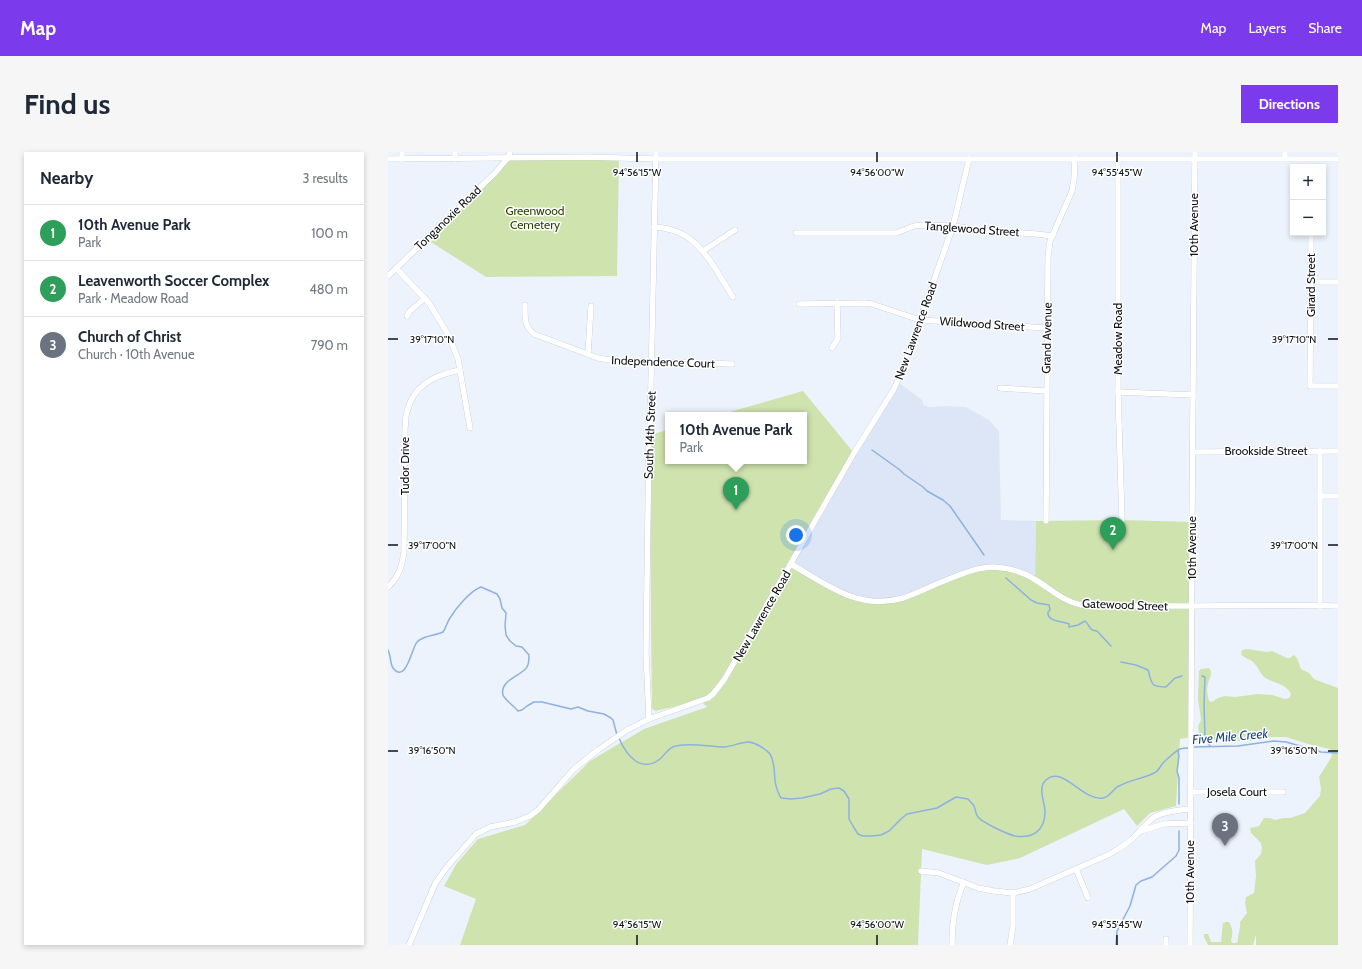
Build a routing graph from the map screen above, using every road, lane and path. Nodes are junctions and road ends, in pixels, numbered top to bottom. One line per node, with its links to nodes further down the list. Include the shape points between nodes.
1 (402, 152): 13 (street)
2 (455, 152): 14 (street)
3 (510, 152): 8 (street, Tonganoxie Road)
4 (656, 152): 15 (street, South 14th Street)
5 (1195, 152): 10 (street, 10th Avenue)
6 (588, 155): 8 (street); 15 (street)
7 (1285, 155): 10 (street); 11 (street)
8 (507, 158): 14 (street); 25 (street, Tonganoxie Road, via 486,182)
9 (1118, 158): 10 (street); 17 (street); 46 (street, Meadow Road)
10 (1195, 158): 47 (street, 10th Avenue)
11 (1338, 158)
12 (388, 159): 13 (street)
13 (402, 159): 14 (street)
14 (455, 159)
15 (656, 159): 16 (street); 19 (street, South 14th Street)
16 (969, 159): 17 (street); 18 (street, New Lawrence Road)
17 (1075, 159): 22 (street, Grand Avenue, via 1072,191)
18 (953, 226): 21 (street, Tanglewood Street, via 914,226 885,233); 22 (street, Tanglewood Street); 36 (street, New Lawrence Road)
19 (654, 227): 24 (street, via 677,231 688,236); 40 (street, South 14th Street)
20 (735, 230): 24 (street)
21 (796, 233)
22 (1053, 236): 37 (street, Grand Avenue, via 1048,257)
23 (1311, 236): 27 (street, Girard Street)
24 (703, 251): 29 (street)
25 (396, 268): 26 (street, Tonganoxie Road); 30 (street)
26 (388, 276)
27 (1311, 282): 28 (street); 43 (street, Girard Street, via 1310,386)
28 (1338, 282)
29 (733, 297)
30 (424, 298): 35 (street); 42 (street, via 449,336)
31 (837, 303): 32 (street, Wildwood Street); 36 (street, Wildwood Street, via 872,304); 38 (street, via 838,338)
32 (799, 304)
33 (525, 305): 39 (street, Independence Court, via 526,323 530,331)
34 (591, 306): 39 (street)
35 (407, 316)
36 (920, 320): 37 (street, Wildwood Street); 56 (street, New Lawrence Road, via 894,389 854,453)
37 (1047, 328): 45 (street, Grand Avenue)
38 (832, 348)
39 (588, 354): 40 (street, Independence Court, via 607,360)
40 (652, 361): 41 (street, Independence Court); 61 (street, South 14th Street, via 646,653)
41 (732, 364)
42 (460, 370): 48 (street); 57 (street, Tudor Drive, via 427,382 419,389 406,412 403,564 393,583)
43 (1338, 386)
44 (1000, 388): 45 (street)
45 (1046, 391): 55 (street, Grand Avenue)
46 (1118, 392): 47 (street); 54 (street, Meadow Road)
47 (1193, 395): 51 (street, 10th Avenue)
48 (470, 428)
49 (1320, 451): 50 (street, Brookside Street); 51 (street, Brookside Street); 52 (street)
50 (1338, 451)
51 (1193, 452): 58 (street, 10th Avenue)
52 (1320, 496): 53 (street); 59 (street)
53 (1338, 496)
54 (1122, 520)
55 (1046, 521)
56 (791, 564): 58 (street, Gatewood Street, via 838,591 866,601 902,598 973,570 993,567 1022,572 1060,597 1082,605); 61 (street, New Lawrence Road, via 724,680 713,694 701,701)
57 (388, 587)
58 (1192, 606): 59 (street, Gatewood Street); 62 (street, 10th Avenue)
59 (1320, 606): 60 (street, Gatewood Street)
60 (1338, 606)
61 (649, 719): 72 (street, New Lawrence Road, via 627,730 598,750 574,770 530,816 490,826 476,834 435,884)
62 (1191, 792): 63 (street, Josela Court); 64 (street, 10th Avenue)
63 (1283, 792)
64 (1190, 809): 65 (street, 10th Avenue); 66 (street, via 1157,816)
65 (1191, 823): 66 (street, via 1164,824); 75 (street, 10th Avenue)
66 (1139, 832): 67 (street, via 1121,848)
67 (1076, 869): 70 (street, via 1030,889); 71 (street)
68 (921, 872): 69 (street, via 938,873)
69 (964, 882): 70 (street, via 978,888); 73 (street, via 956,904)
70 (1013, 893): 74 (street)
71 (1088, 898)
72 (409, 945)
73 (952, 945)
74 (1010, 945)
75 (1190, 945)

